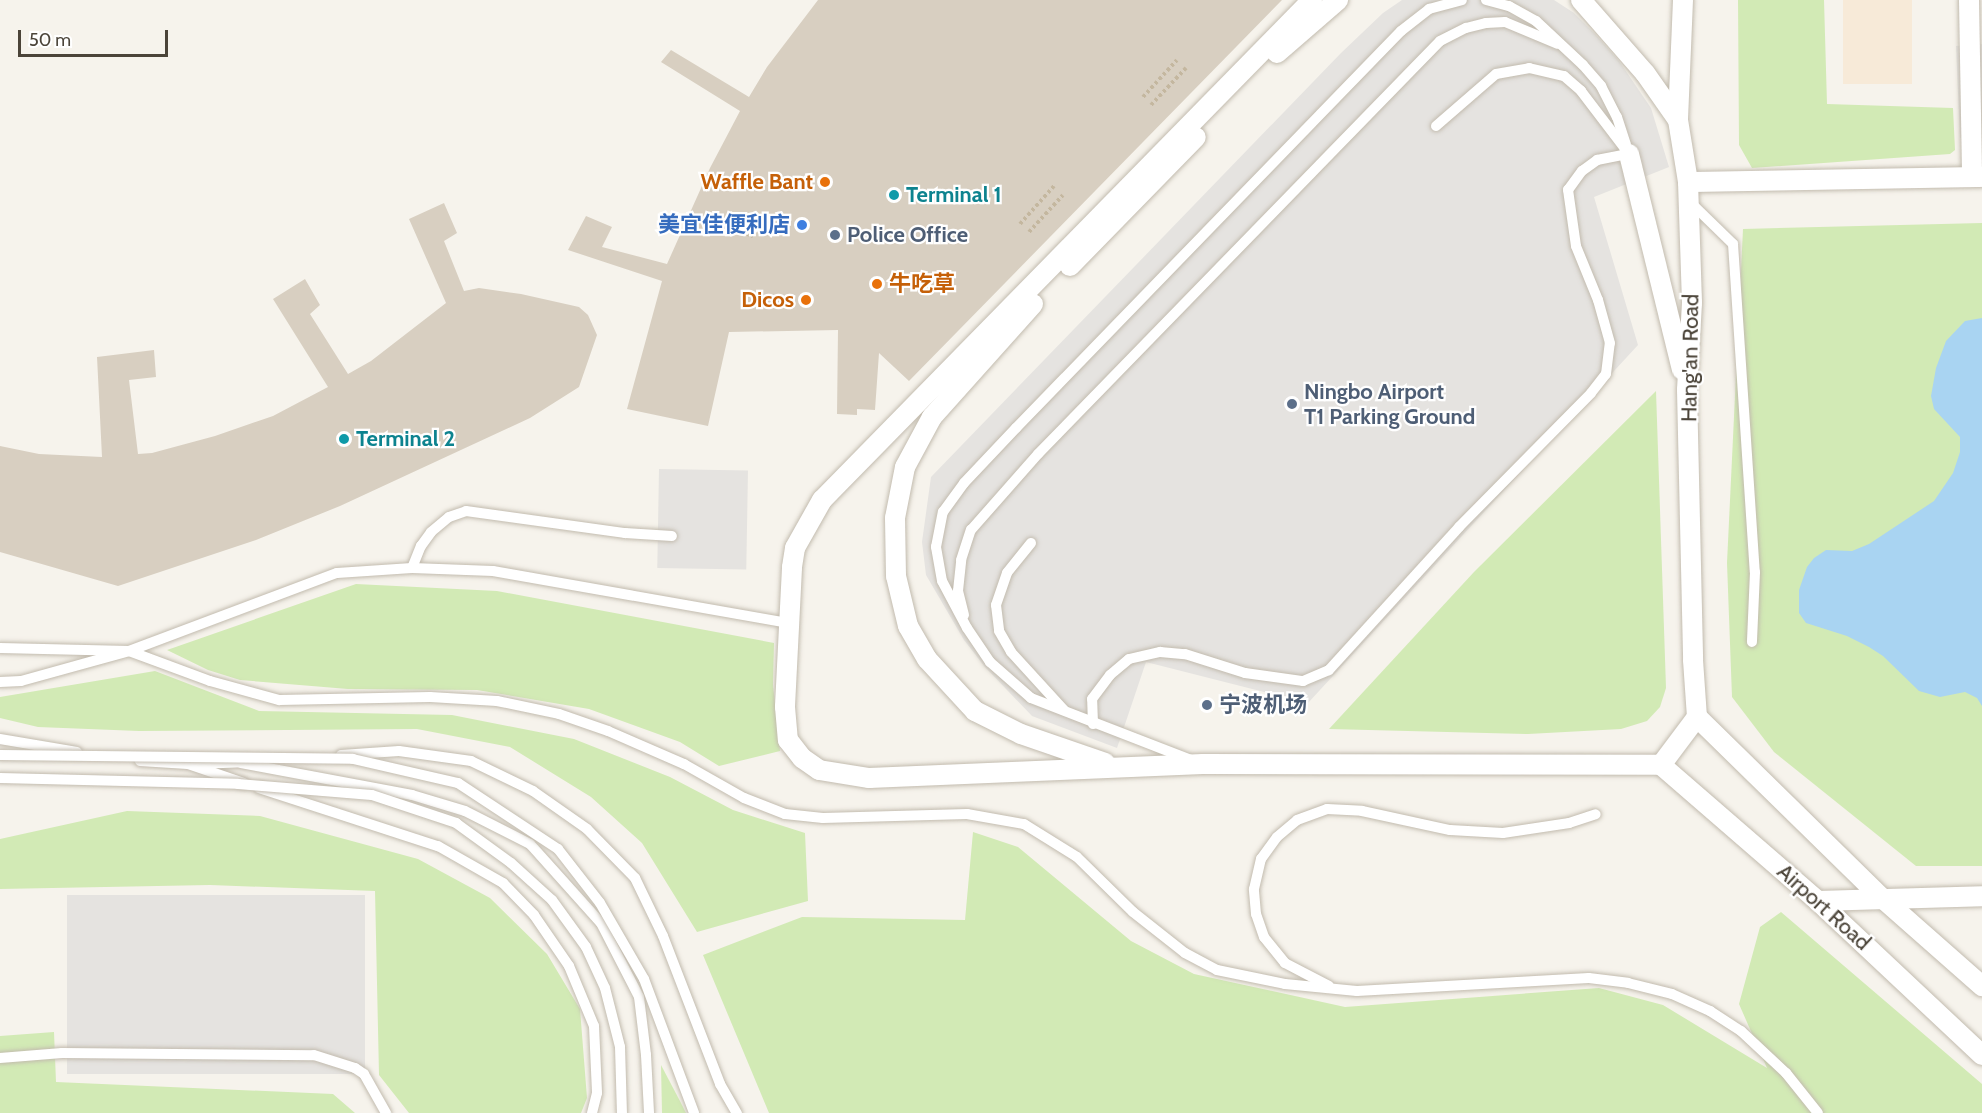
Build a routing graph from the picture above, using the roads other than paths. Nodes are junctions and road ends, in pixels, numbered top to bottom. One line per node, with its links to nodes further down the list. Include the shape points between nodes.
1 (1312, 0): 18 (street, via 822,500 795,548)
2 (1338, 0): 33 (street, via 1253,73 1163,174 1026,311 932,417 905,467 895,518 896,576 908,626 927,659 975,711 1021,734)
3 (1462, 0): 19 (lane, via 1428,9 1401,31 964,483 943,512 936,547 942,581)
4 (1486, 0): 8 (lane, via 1509,6 1536,21)
5 (1581, 0): 9 (street, via 1645,73)
6 (1683, 0): 9 (street, Hang'an Road)
7 (1969, 0): 12 (street)
8 (1558, 44): 11 (lane, via 1602,86); 19 (lane, via 1505,22 1466,28 1432,49 1038,454 971,530 961,560 958,591)
9 (1678, 120): 13 (street, Hang'an Road)
10 (1436, 126): 11 (lane, via 1496,74 1529,68 1564,76)
11 (1629, 154): 14 (street); 26 (lane, via 1597,160 1582,171 1568,190 1576,246 1610,343 1606,374 1591,393 1459,527 1329,670 1303,681 1254,675 1185,654 1161,652 1129,659 1110,675 1092,699)
12 (1977, 177): 13 (street)
13 (1688, 191): 14 (street, Hang'an Road, via 1692,303); 20 (lane, via 1732,244 1755,572)
14 (1687, 390): 25 (street, Hang'an Road)
15 (672, 536): 17 (lane, via 466,511 449,517 431,532)
16 (1031, 543): 24 (lane, via 1006,573 996,606 999,631 1011,652)
17 (412, 568): 18 (lane, via 493,571); 22 (lane, via 337,573)
18 (787, 623): 33 (street, via 788,740 802,758 819,770 869,778)
19 (967, 628): 24 (lane, via 990,662 1031,698)
20 (1752, 642)
21 (0, 648): 22 (lane)
22 (129, 651): 23 (lane, via 21,681); 40 (lane, via 210,681 279,699 497,701 559,714 684,764 744,798 785,814 824,818 967,814 1023,824 1077,857 1133,912 1185,952 1217,970 1285,984)
23 (0, 682)
24 (1066, 713): 26 (lane)
25 (1697, 717): 32 (street); 37 (street, Airport Road)
26 (1093, 724): 31 (lane)
27 (0, 739): 30 (lane, via 127,760)
28 (0, 755): 47 (lane, bridge, via 353,759 458,783 558,849 600,903 644,979)
29 (238, 763): 30 (lane); 46 (lane, via 412,795 465,811 530,844 601,923 639,997); 48 (lane, via 399,751 471,761 542,797 587,829 635,878 663,936 720,1084)
30 (188, 764): 44 (lane, via 438,846 503,883 534,915 569,966 594,1026 597,1093)
31 (1203, 764): 32 (street); 33 (street)
32 (1661, 765): 38 (street, Airport Road)
33 (1116, 766)
34 (0, 778): 45 (lane, bridge, via 238,784 372,795 456,823 511,863 552,900 586,947 605,988 620,1047)
35 (1596, 814): 40 (lane, via 1569,824 1503,833 1450,830 1362,811 1327,809 1297,820 1277,837 1261,859 1254,889 1256,914 1264,936 1284,963)
36 (1982, 896): 37 (street)
37 (1881, 897): 38 (street); 39 (street, Airport Road)
38 (1818, 901): 41 (street, Airport Road)
39 (1982, 986)
40 (1335, 989): 49 (lane, via 1589,978 1672,994 1742,1031)
41 (1982, 1055)
42 (0, 1058): 43 (lane, via 62,1053 314,1055 364,1074)
43 (386, 1113)
44 (592, 1113)
45 (622, 1113)
46 (649, 1113)
47 (694, 1113)
48 (737, 1113)
49 (1818, 1113)

